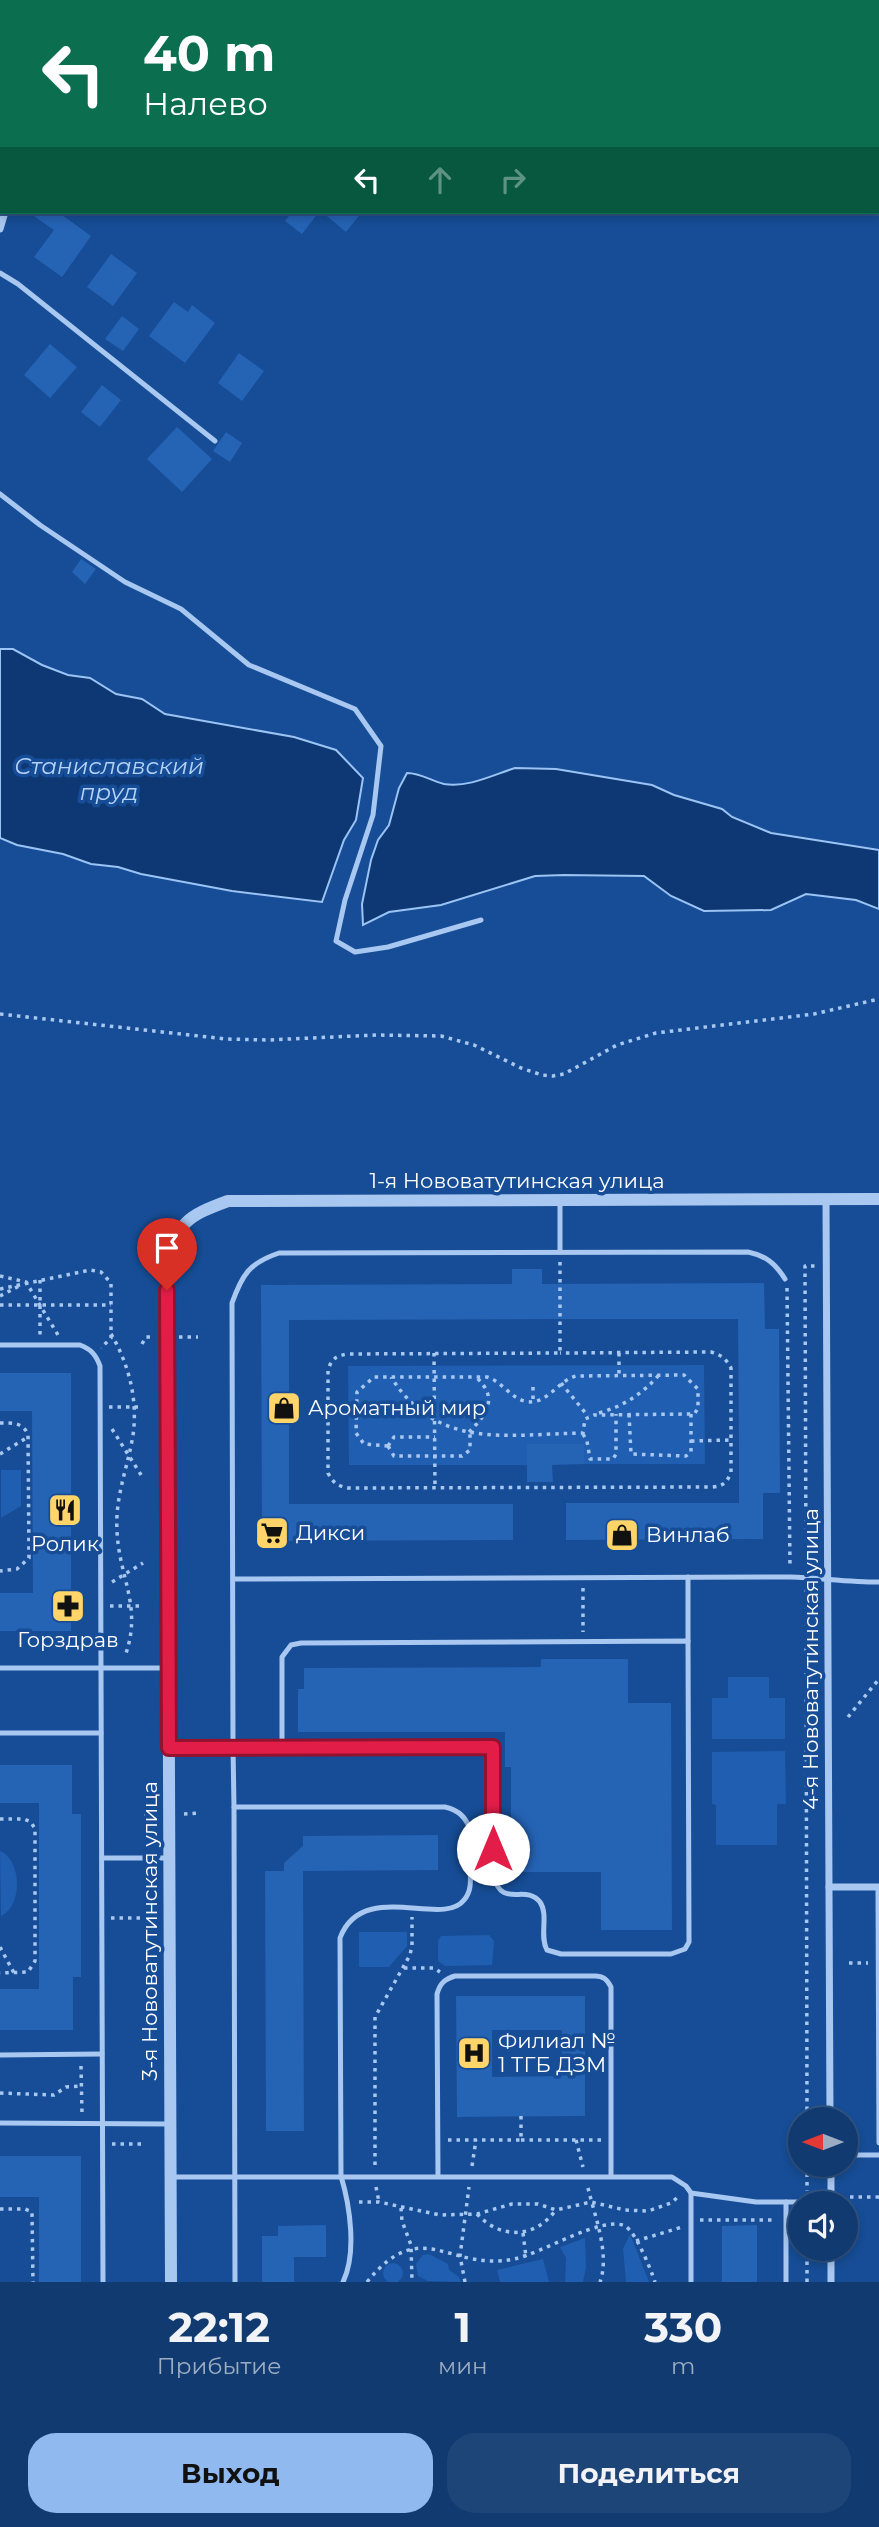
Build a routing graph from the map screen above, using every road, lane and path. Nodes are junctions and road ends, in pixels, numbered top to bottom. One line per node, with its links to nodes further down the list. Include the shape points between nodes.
1 (0, 273): 2 (lane)
2 (215, 441)
3 (0, 494): 4 (lane, via 125,582 181,609 248,665 355,709 381,746 373,815 336,941 355,952)
4 (481, 920)
5 (879, 999): 6 (path, via 814,1014 656,1033 617,1045 553,1076 441,1036 237,1039)
6 (0, 1014)
7 (827, 1199): 8 (street, 1-я Нововатутинская улица); 9 (street, 1-я Нововатутинская улица); 66 (street, 4-я Нововатутинская улица)
8 (879, 1199)
9 (560, 1200): 10 (street, 1-я Нововатутинская улица, via 228,1201 197,1213); 11 (lane)
10 (172, 1244): 78 (street, 3-я Нововатутинская улица, via 167,1267)
11 (560, 1252): 14 (lane, via 748,1252 777,1265); 28 (path); 67 (lane, via 279,1253 252,1266 232,1303)
12 (812, 1266): 64 (path, via 805,1266)
13 (0, 1276): 16 (path)
14 (785, 1279): 63 (path, via 789,1294)
15 (40, 1280): 16 (path); 19 (path, via 98,1271 110,1281); 21 (path)
16 (26, 1282): 17 (path); 18 (path); 21 (path)
17 (0, 1289)
18 (0, 1296)
19 (111, 1305): 21 (path); 22 (path)
20 (0, 1306): 21 (path)
21 (40, 1306): 23 (path); 24 (path)
22 (111, 1334): 26 (path); 38 (path, via 129,1375)
23 (41, 1345): 24 (lane); 25 (lane)
24 (64, 1345): 26 (lane, via 79,1345)
25 (0, 1346)
26 (93, 1353): 40 (lane, via 100,1366)
27 (434, 1353): 28 (path); 33 (path); 58 (path, via 348,1354 331,1362 328,1474 339,1486 348,1488)
28 (560, 1353): 29 (path)
29 (619, 1353): 30 (path); 52 (path, via 720,1354 731,1368)
30 (619, 1375): 31 (path); 35 (path, via 576,1376)
31 (659, 1375): 43 (path, via 684,1375 695,1383 698,1408); 44 (path, via 630,1401)
32 (391, 1377): 33 (path); 45 (path, via 410,1402); 53 (path, via 372,1378 356,1396 359,1440 370,1446)
33 (435, 1377): 34 (path); 45 (path)
34 (476, 1377): 37 (path, via 492,1378 520,1399); 47 (path, via 488,1392 489,1402 485,1415)
35 (561, 1383): 37 (path, via 543,1399); 44 (path)
36 (533, 1387): 37 (path)
37 (533, 1401)
38 (134, 1407): 39 (path); 40 (path); 55 (path)
39 (143, 1407)
40 (100, 1409): 55 (path); 69 (lane)
41 (616, 1414): 42 (path); 44 (path); 48 (path, via 613,1459 590,1459)
42 (629, 1414): 43 (path); 51 (path, via 629,1452 633,1455 689,1455)
43 (691, 1414): 51 (path)
44 (591, 1415): 48 (path, via 583,1423)
45 (435, 1421): 47 (path); 50 (path)
46 (0, 1423): 49 (path, via 22,1426)
47 (469, 1432): 48 (path); 56 (path, via 467,1454)
48 (583, 1433)
49 (28, 1437): 54 (path); 60 (path, via 29,1558 17,1569)
50 (435, 1437): 53 (path, via 394,1437); 56 (path)
51 (691, 1440): 52 (path)
52 (731, 1440): 58 (path, via 731,1472 721,1486)
53 (387, 1446): 56 (path, via 394,1456)
54 (0, 1454)
55 (128, 1456): 57 (path); 61 (path, via 117,1512)
56 (435, 1456): 58 (path)
57 (143, 1478)
58 (435, 1488)
59 (143, 1563): 61 (path)
60 (0, 1571)
61 (125, 1574): 69 (path); 71 (path)
62 (688, 1577): 63 (lane); 65 (lane); 73 (lane)
63 (790, 1577): 64 (lane)
64 (806, 1577): 66 (lane); 107 (path)
65 (583, 1578): 67 (lane); 74 (path)
66 (828, 1578): 68 (lane); 90 (street, 4-я Нововатутинская улица)
67 (233, 1579): 83 (lane)
68 (879, 1582)
69 (101, 1588): 70 (lane)
70 (101, 1606): 71 (path); 76 (lane)
71 (132, 1606): 72 (path); 77 (path, via 131,1632)
72 (143, 1606)
73 (688, 1641): 74 (lane); 84 (lane, via 689,1942 680,1953 561,1954 547,1950 542,1942 539,1901 502,1892 493,1875 493,1747)
74 (583, 1642): 84 (lane, via 291,1645 282,1657)
75 (0, 1668): 76 (lane)
76 (101, 1668): 77 (lane); 81 (lane)
77 (120, 1668): 78 (lane)
78 (169, 1668): 85 (street, 3-я Нововатутинская улица)
79 (879, 1679): 80 (path)
80 (848, 1717)
81 (101, 1732): 82 (lane); 88 (lane)
82 (0, 1733)
83 (233, 1747): 84 (lane); 85 (lane); 86 (lane)
84 (282, 1747)
85 (169, 1748): 89 (street, 3-я Нововатутинская улица)
86 (234, 1807): 92 (lane, via 455,1809 470,1832 471,1889 456,1906); 132 (lane)
87 (0, 1819): 100 (path, via 24,1819 35,1829 35,1961 28,1972)
88 (102, 1858): 89 (lane); 93 (lane)
89 (169, 1858): 113 (street, 3-я Нововатутинская улица)
90 (830, 1887): 91 (street); 108 (street, 4-я Нововатутинская улица)
91 (878, 1887): 97 (lane)
92 (412, 1908): 98 (path, via 412,1945); 126 (lane, via 360,1912 345,1926 341,1938)
93 (102, 1918): 94 (path); 103 (lane)
94 (144, 1918)
95 (0, 1947): 100 (path)
96 (849, 1963): 97 (path)
97 (878, 1965): 114 (lane)
98 (402, 1968): 101 (path, via 434,1968); 127 (path, via 375,2017)
99 (0, 1973): 100 (path)
100 (14, 1973)
101 (446, 1979): 115 (lane, via 437,1994); 119 (lane, via 602,1976 607,1980 611,1987)
102 (81, 2054): 103 (lane); 104 (lane); 105 (path)
103 (102, 2054): 112 (lane)
104 (0, 2055)
105 (81, 2086): 106 (path, via 66,2087 54,2095); 111 (path)
106 (0, 2093)
107 (807, 2107)
108 (830, 2107)
109 (520, 2116): 117 (path)
110 (0, 2123): 111 (lane)
111 (82, 2123): 112 (lane)
112 (103, 2123): 113 (lane); 121 (lane)
113 (170, 2124): 131 (street, 3-я Нововатутинская улица)
114 (879, 2124): 120 (lane)
115 (437, 2140): 116 (path); 128 (lane)
116 (476, 2140): 117 (path); 129 (path)
117 (521, 2140): 118 (path)
118 (576, 2140): 119 (path); 130 (path)
119 (611, 2140): 125 (lane)
120 (879, 2143)
121 (103, 2144): 122 (path); 155 (lane)
122 (145, 2144)
123 (858, 2155): 124 (lane)
124 (879, 2155)
125 (611, 2175): 130 (lane); 133 (lane, via 672,2177)
126 (341, 2176): 127 (lane); 132 (lane); 138 (lane)
127 (375, 2176): 128 (lane)
128 (438, 2176): 129 (lane)
129 (471, 2176): 130 (lane); 143 (path)
130 (585, 2176): 136 (path)
131 (170, 2177): 132 (lane); 156 (street, 3-я Нововатутинская улица)
132 (235, 2177): 157 (lane)
133 (689, 2191): 136 (path, via 649,2211); 137 (lane, via 746,2201); 145 (lane)
134 (858, 2197): 135 (path)
135 (879, 2197)
136 (591, 2202): 141 (path); 146 (path)
137 (786, 2202): 144 (lane)
138 (349, 2203): 139 (path, via 379,2202); 158 (lane, via 349,2258)
139 (401, 2208): 143 (path, via 440,2216); 149 (path)
140 (0, 2209): 154 (path, via 32,2212)
141 (556, 2210): 142 (path, via 513,2204); 147 (path, via 542,2225)
142 (477, 2214): 143 (path); 147 (path, via 502,2231)
143 (466, 2215): 150 (path)
144 (786, 2220): 145 (path); 165 (lane)
145 (691, 2222): 148 (path); 164 (lane)
146 (597, 2226): 148 (path, via 625,2226); 151 (path); 162 (path, via 604,2263)
147 (523, 2233): 151 (path)
148 (636, 2241): 163 (path)
149 (412, 2248): 150 (path); 159 (path, via 389,2259); 160 (path)
150 (460, 2256): 151 (path, via 495,2261); 161 (path)
151 (526, 2257)
152 (807, 2261): 166 (path)
153 (831, 2261): 167 (street)
154 (33, 2282)
155 (103, 2282)
156 (171, 2282)
157 (235, 2282)
158 (342, 2282)
159 (367, 2282)
160 (412, 2282)
161 (465, 2282)
162 (600, 2282)
163 (655, 2282)
164 (691, 2282)
165 (786, 2282)
166 (807, 2282)
167 (831, 2282)

